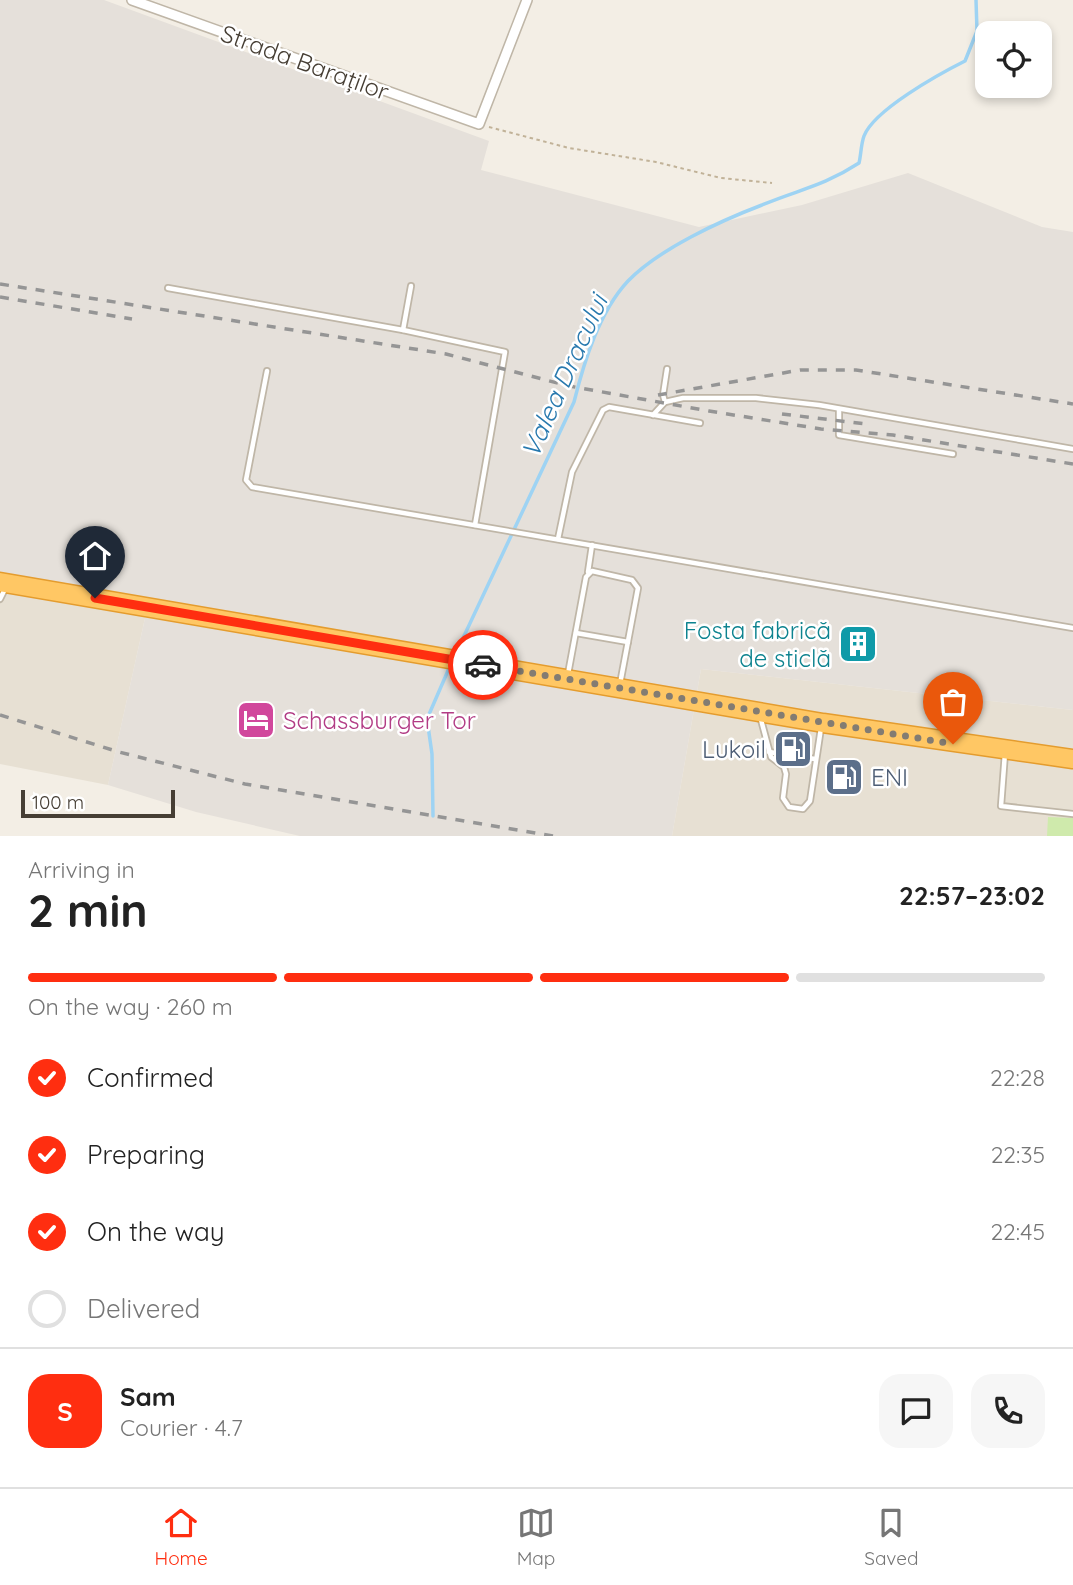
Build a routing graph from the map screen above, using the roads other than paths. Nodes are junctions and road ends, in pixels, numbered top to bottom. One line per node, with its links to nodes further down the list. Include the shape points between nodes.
1 (132, 0): 2 (street, Strada Baraților, via 479,124)
2 (527, 0)
3 (411, 286): 5 (lane)
4 (168, 288): 5 (lane)
5 (403, 330): 14 (lane, via 502,350 507,356)
6 (667, 369): 8 (lane)
7 (267, 371): 14 (lane, via 247,484)
8 (666, 402): 9 (lane, via 721,397); 10 (lane)
9 (839, 409): 12 (lane); 13 (lane, via 839,435)
10 (653, 415): 11 (lane); 15 (lane, via 609,407 599,414 572,472)
11 (700, 424)
12 (1073, 449)
13 (953, 454)
14 (475, 525): 15 (lane)
15 (558, 539): 16 (lane)
16 (592, 545): 17 (lane); 19 (lane)
17 (588, 573): 20 (lane); 21 (lane, via 637,583)
18 (3, 588): 22 (highway)
19 (1073, 628)
20 (576, 633): 21 (lane); 22 (lane)
21 (628, 642): 23 (lane)
22 (567, 679): 23 (highway)
23 (620, 689): 24 (highway)
24 (760, 712): 25 (highway); 26 (lane)
25 (822, 723): 27 (highway); 28 (lane)
26 (769, 752): 28 (lane); 28 (lane, via 784,767 784,804 803,809 810,801)
27 (1005, 752): 29 (highway); 30 (lane, via 1000,806)
28 (815, 759)
29 (1073, 760)
30 (1073, 814)

